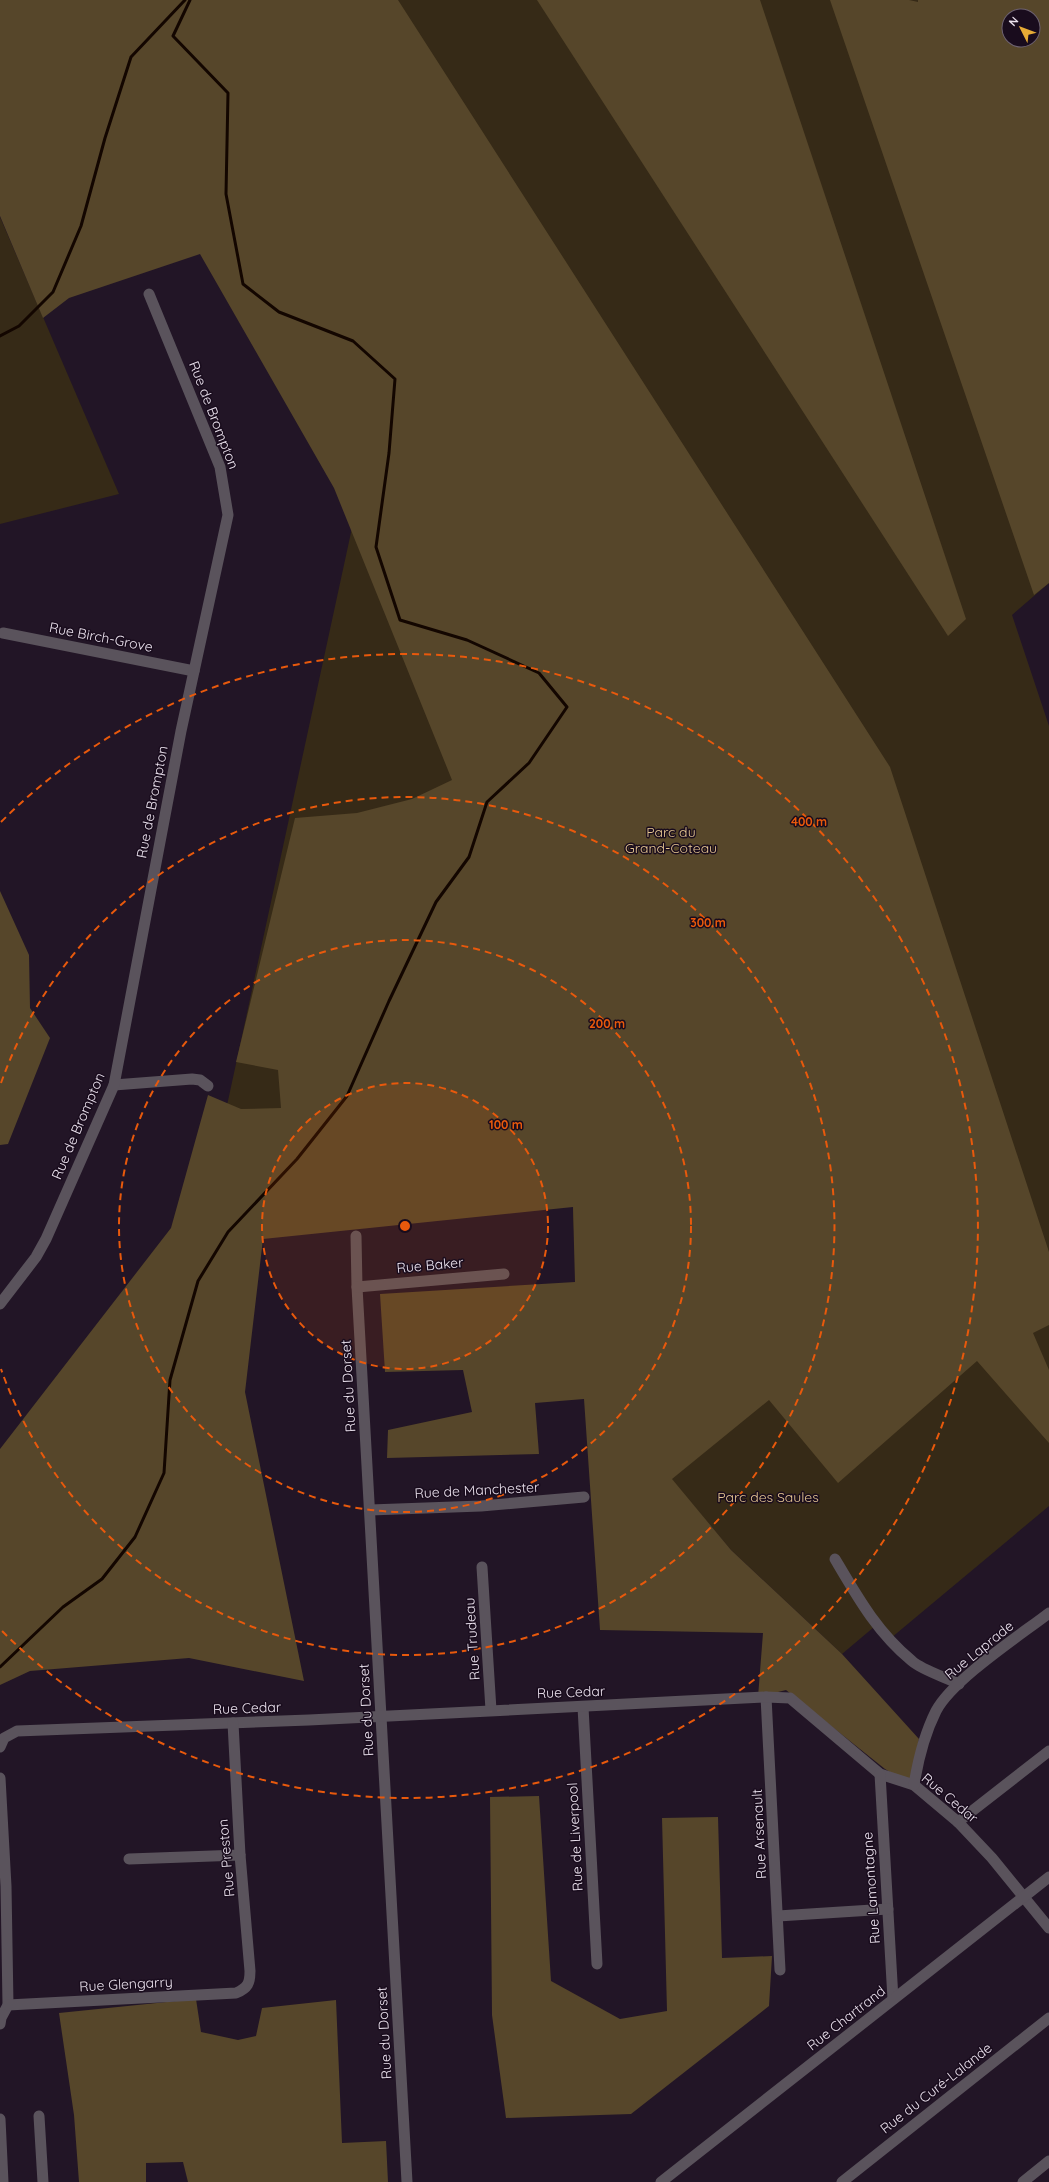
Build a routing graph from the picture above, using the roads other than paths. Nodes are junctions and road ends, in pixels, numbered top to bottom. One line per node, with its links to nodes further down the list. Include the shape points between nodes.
1 (149, 294): 3 (street, Rue de Brompton, via 220,467 228,515)
2 (3, 633): 3 (street, Rue Birch-Grove)
3 (194, 671): 4 (street, Rue de Brompton)
4 (114, 1085): 5 (street, via 192,1079 200,1080); 9 (street, Rue de Brompton, via 46,1239 36,1257)
5 (208, 1086)
6 (356, 1236): 8 (street, Rue du Dorset)
7 (504, 1274): 8 (street, Rue Baker)
8 (357, 1287): 11 (street, Rue du Dorset)
9 (0, 1304)
10 (584, 1497): 11 (street, Rue de Manchester, via 481,1506)
11 (370, 1510): 19 (street, Rue du Dorset)
12 (835, 1559): 15 (street, via 868,1615 887,1638 912,1662)
13 (482, 1567): 18 (street, Rue Trudeau)
14 (1049, 1613): 15 (street, Rue Laprade)
15 (959, 1684): 25 (street, Rue Laprade, via 936,1711 921,1752)
16 (766, 1697): 17 (street, Rue Cedar); 23 (street, Rue Cedar, via 790,1698); 32 (street, Rue Arsenault)
17 (583, 1707): 18 (street, Rue Cedar); 34 (street, Rue de Liverpool)
18 (491, 1710): 19 (street, Rue Cedar)
19 (381, 1716): 20 (street, Rue Cedar); 46 (street, Rue du Dorset)
20 (233, 1723): 21 (street, Rue Cedar, via 17,1731); 27 (street, Rue Preston)
21 (2, 1743)
22 (1049, 1751): 26 (street)
23 (880, 1774): 25 (street, Rue Cedar); 31 (street, Rue Lamontagne)
24 (0, 1778): 38 (street, via 6,1886)
25 (914, 1785): 26 (street, Rue Cedar)
26 (958, 1822): 30 (street, Rue Cedar)
27 (240, 1855): 28 (street); 36 (street, Rue Preston, via 250,1971)
28 (129, 1859)
29 (1049, 1877): 30 (street, Rue Chartrand)
30 (1024, 1897): 33 (street, Rue Cedar); 37 (street, Rue Chartrand)
31 (888, 1909): 32 (street); 37 (street, Rue Lamontagne)
32 (778, 1916): 35 (street, Rue Arsenault)
33 (1049, 1928)
34 (597, 1964)
35 (780, 1970)
36 (245, 1990): 38 (street, Rue Glengarry, via 236,1993)
37 (893, 1999): 47 (street, Rue Chartrand)
38 (8, 2006): 40 (street)
39 (1049, 2018): 48 (street, Rue du Curé-Lalande)
40 (0, 2024)
41 (39, 2116): 45 (street)
42 (0, 2119): 44 (street)
43 (1049, 2161): 49 (street)
44 (4, 2182)
45 (42, 2182)
46 (408, 2182)
47 (661, 2182)
48 (842, 2182)
49 (1023, 2182)

